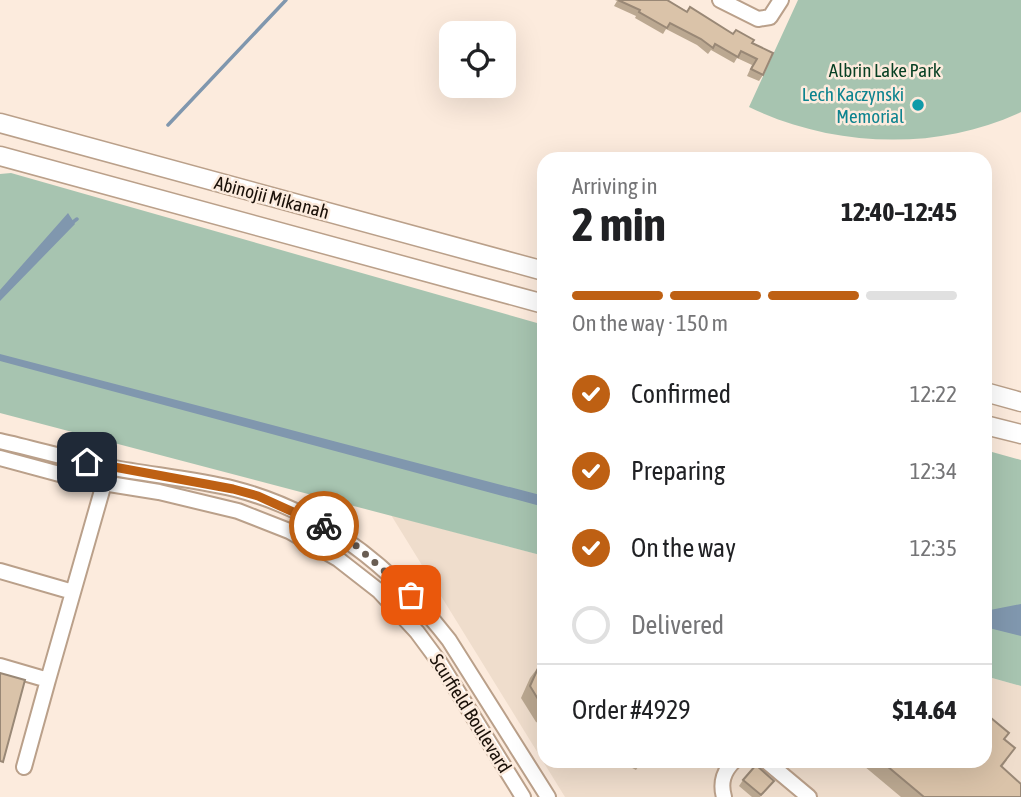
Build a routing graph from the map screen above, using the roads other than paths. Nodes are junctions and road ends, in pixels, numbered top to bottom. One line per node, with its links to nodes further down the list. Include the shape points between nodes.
1 (720, 0): 2 (street, via 764,19)
2 (781, 0)
3 (0, 123): 6 (main road, Abinojii Mikanah)
4 (0, 156): 5 (main road, Abinojii Mikanah)
5 (9, 162): 7 (main road, Abinojii Mikanah)
6 (537, 269)
7 (537, 302)
8 (992, 394): 9 (main road)
9 (1021, 402)
10 (992, 427): 11 (main road)
11 (1021, 434)
12 (0, 440): 14 (street, Scurfield Boulevard)
13 (0, 458): 15 (street, Scurfield Boulevard)
14 (109, 467): 15 (street); 24 (street, Scurfield Boulevard, via 258,496 353,543 411,595 449,640)
15 (105, 482): 17 (street); 23 (street, Scurfield Boulevard, via 239,510 289,531 359,574 417,632 440,663)
16 (0, 571): 17 (street)
17 (73, 592): 19 (street)
18 (0, 666): 19 (street)
19 (48, 680): 20 (street)
20 (24, 767)
21 (730, 768): 25 (street, via 721,788)
22 (774, 768): 26 (street)
23 (523, 797)
24 (548, 797)
25 (724, 797)
26 (808, 797)

